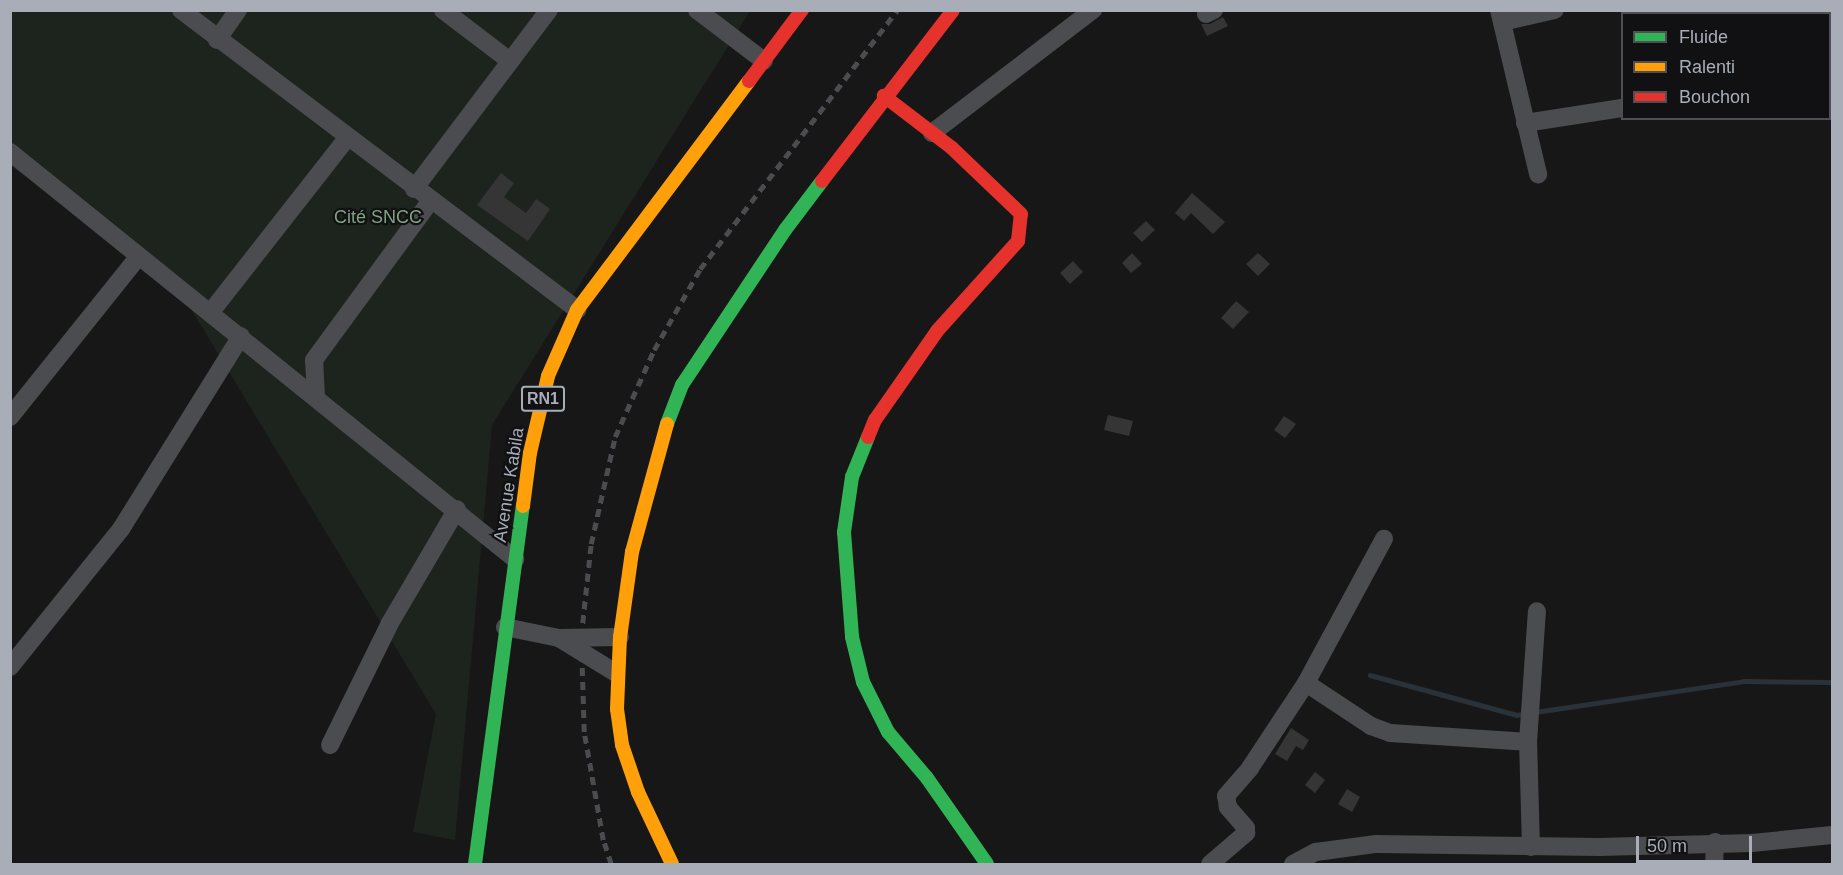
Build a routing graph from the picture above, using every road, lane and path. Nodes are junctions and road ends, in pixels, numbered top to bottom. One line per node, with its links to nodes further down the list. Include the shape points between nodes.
1 (181, 10): 11 (street)
2 (238, 10): 11 (street)
3 (443, 10): 12 (street)
4 (549, 10): 12 (street)
5 (697, 10): 13 (street)
6 (802, 10): 13 (main road, Avenue Kabila / RN1)
7 (953, 10): 14 (main road)
8 (1093, 10): 17 (street)
9 (1555, 10): 10 (street)
10 (1500, 16): 16 (street)
11 (217, 40): 18 (street)
12 (510, 61): 21 (street)
13 (764, 61): 24 (main road, Avenue Kabila / RN1)
14 (884, 96): 17 (main road); 36 (main road, via 784,230 682,385 664,430 637,532)
15 (1621, 108): 16 (street)
16 (1525, 123): 20 (street)
17 (932, 133): 48 (main road, via 1011,202 1021,214 1022,225 1018,241 936,332 874,420 852,477 844,532 847,587 858,660 879,717)
18 (347, 138): 21 (street); 25 (street)
19 (10, 152): 23 (street)
20 (1538, 174)
21 (414, 189): 22 (street)
22 (431, 201): 24 (street); 27 (street)
23 (140, 256): 25 (street); 30 (street)
24 (577, 310): 33 (main road, Avenue Kabila / RN1, via 548,376 530,453)
25 (210, 313): 26 (street)
26 (241, 336): 28 (street); 38 (street, via 121,529)
27 (314, 360): 28 (street); 29 (street)
28 (283, 369): 29 (street)
29 (316, 397): 31 (street)
30 (10, 417)
31 (457, 509): 33 (street); 42 (street, via 399,605)
32 (1384, 539): 40 (street)
33 (515, 559): 35 (main road, Avenue Kabila / RN1)
34 (1537, 611): 41 (street)
35 (505, 627): 37 (street); 46 (main road, Avenue Kabila / RN1)
36 (620, 637): 37 (street); 39 (main road)
37 (559, 638): 39 (street)
38 (10, 667)
39 (616, 673): 47 (main road, via 622,745 638,792)
40 (1306, 683): 41 (street, via 1371,726 1390,733); 49 (street, via 1226,796 1228,807 1246,833)
41 (1528, 742): 45 (street)
42 (330, 746)
43 (1833, 835): 44 (street)
44 (1715, 842): 45 (street); 51 (street)
45 (1532, 847): 50 (street, via 1352,845 1316,852)
46 (475, 864)
47 (672, 864)
48 (987, 864)
49 (1210, 864)
50 (1293, 864)
51 (1714, 864)

